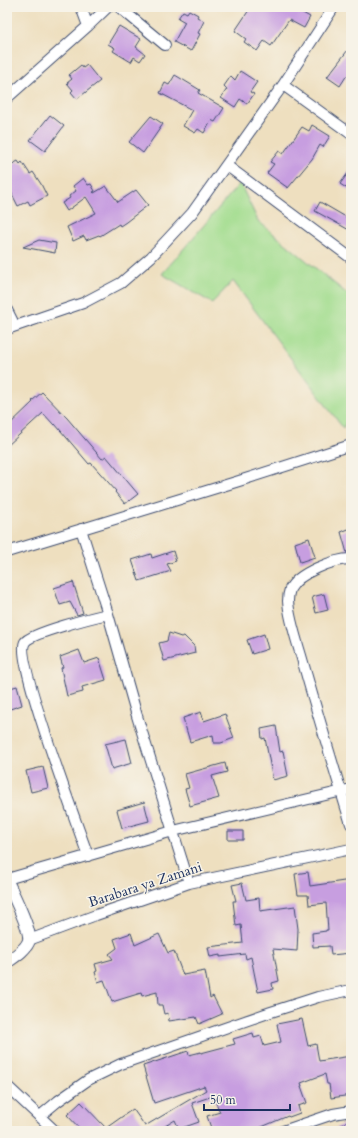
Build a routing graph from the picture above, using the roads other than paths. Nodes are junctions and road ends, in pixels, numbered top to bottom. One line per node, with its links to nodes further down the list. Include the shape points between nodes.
1 (81, 7): 5 (street)
2 (108, 7): 5 (street)
3 (119, 7): 6 (street)
4 (334, 7): 7 (street)
5 (88, 26): 8 (street)
6 (165, 45)
7 (282, 85): 9 (street); 10 (street)
8 (7, 98)
9 (351, 134)
10 (226, 165): 11 (street); 13 (street, via 192,213 151,257 121,283 83,303)
11 (351, 258)
12 (7, 310): 13 (street)
13 (11, 327)
14 (351, 445): 15 (street)
15 (81, 529): 16 (street); 18 (street)
16 (7, 552)
17 (351, 559): 20 (street, via 331,563 304,575 290,590 288,600 291,619)
18 (108, 614): 22 (street); 24 (street, via 34,636 26,641 23,650 28,677)
19 (351, 788): 20 (street)
20 (341, 791): 21 (street); 22 (street)
21 (351, 824)
22 (173, 831): 24 (street); 26 (street)
23 (351, 849): 26 (street, Barabara ya Zamani)
24 (88, 856): 25 (street)
25 (7, 880): 27 (street, via 28,930)
26 (189, 883): 27 (street, Barabara ya Zamani)
27 (29, 940): 28 (street, Barabara ya Zamani, via 23,949)
28 (7, 962)
29 (351, 990): 32 (street, via 318,997 271,1012 121,1064 88,1080)
30 (7, 1086): 32 (street)
31 (351, 1111): 34 (street, via 333,1114)
32 (40, 1116): 33 (street)
33 (56, 1131)
34 (283, 1131)

